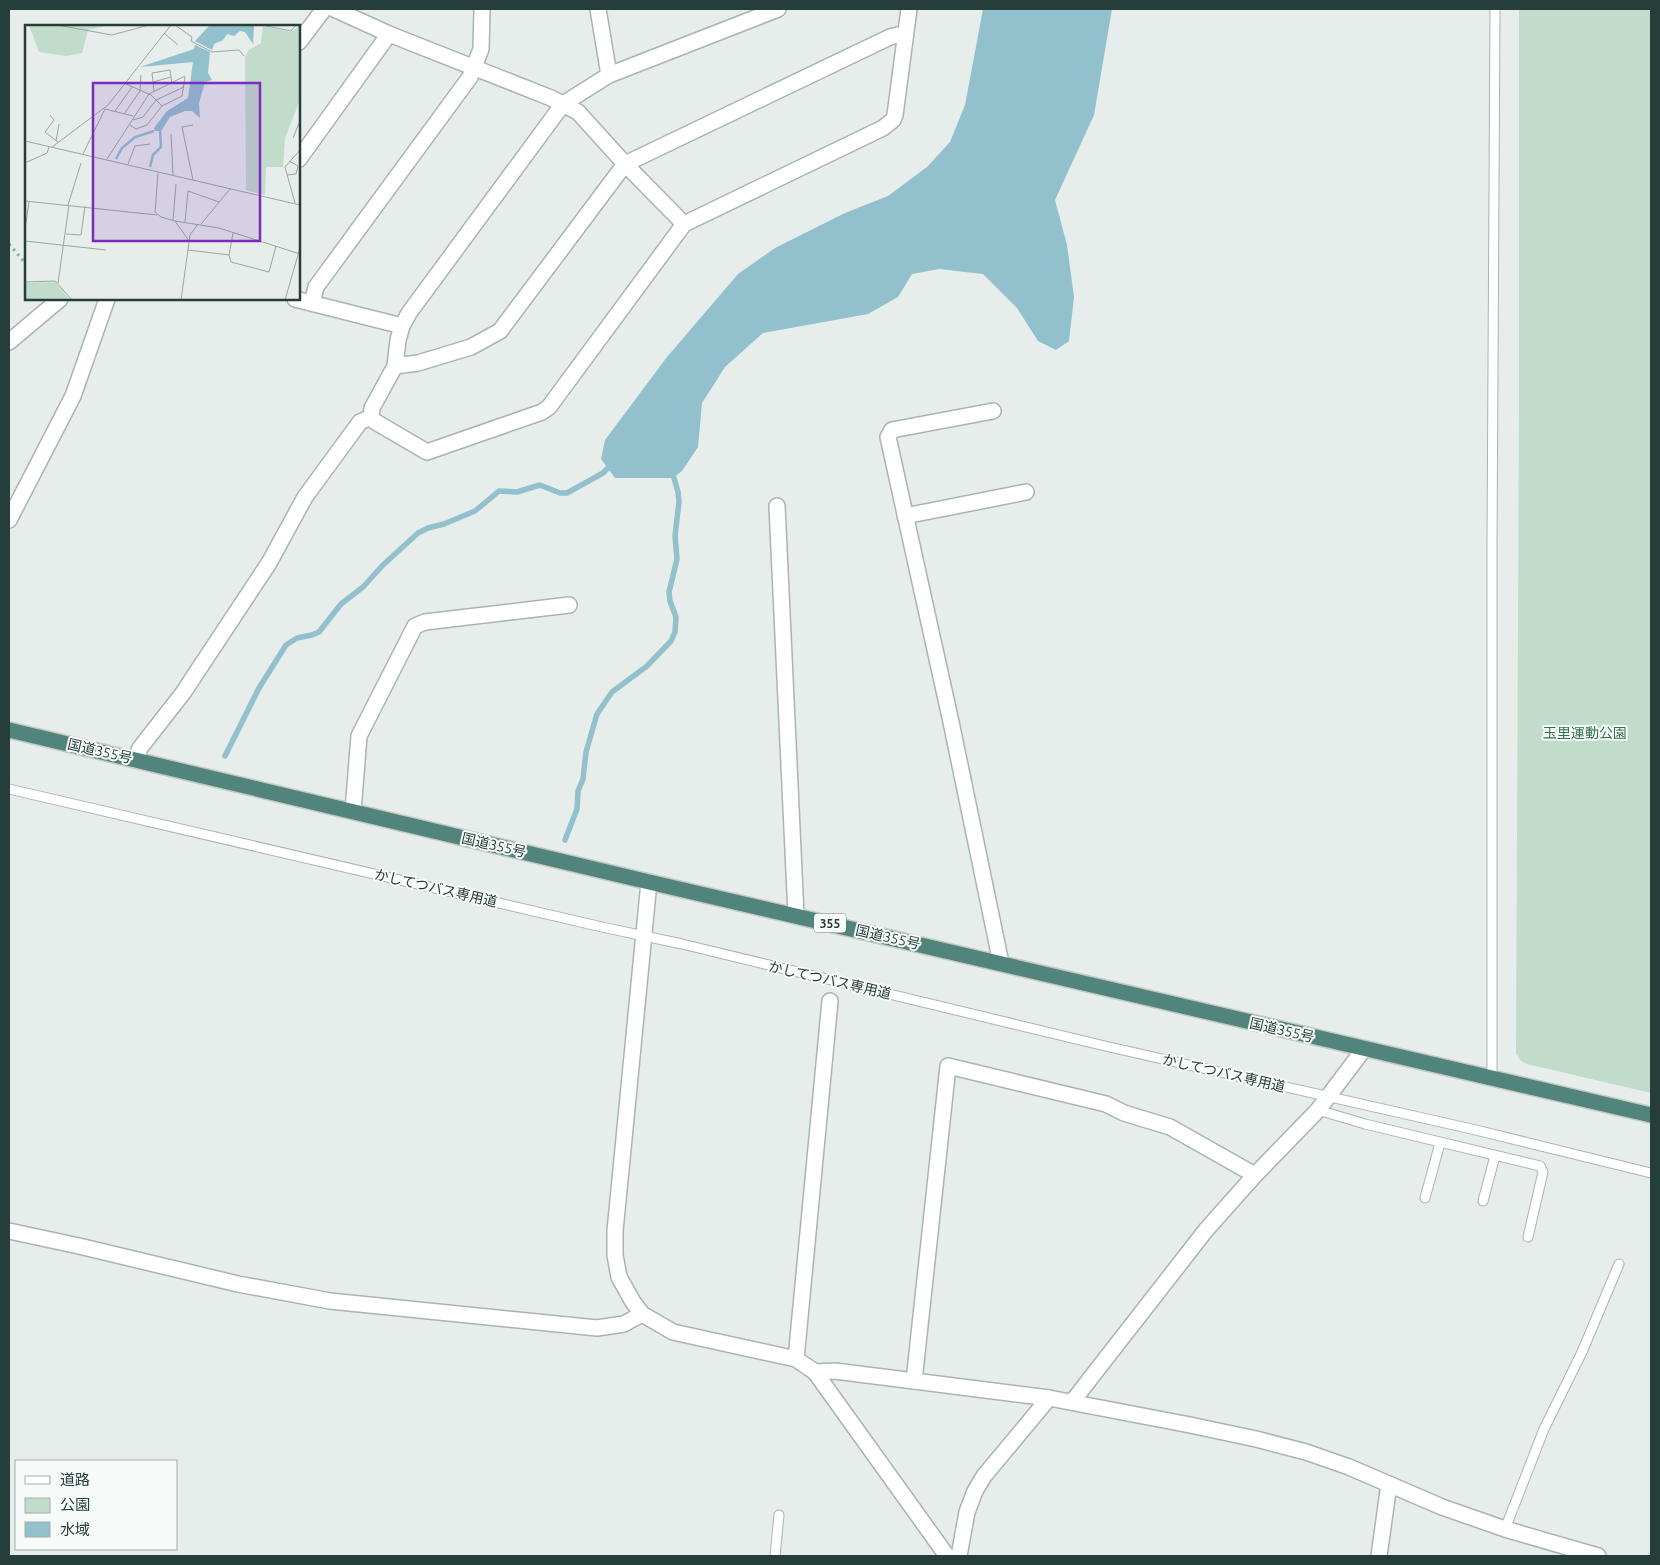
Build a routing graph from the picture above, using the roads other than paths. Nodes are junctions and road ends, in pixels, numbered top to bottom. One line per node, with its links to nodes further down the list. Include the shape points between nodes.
1 (324, 9): 10 (street)
2 (334, 9): 8 (street)
3 (482, 9): 11 (street, via 481,49)
4 (598, 9): 12 (street)
5 (778, 9): 12 (street)
6 (909, 9): 9 (street)
7 (1496, 9): 41 (lane)
8 (389, 34): 11 (street); 14 (street)
9 (905, 37): 15 (street, via 890,37); 16 (street, via 895,115 890,124)
10 (300, 41)
11 (473, 67): 13 (street); 20 (street, via 470,77 316,287)
12 (609, 75): 13 (street)
13 (563, 104): 15 (street, via 578,112); 21 (street)
14 (300, 158)
15 (625, 164): 16 (street); 23 (street, via 500,331 471,347 418,363)
16 (684, 224): 25 (street, via 549,407 542,412 427,452)
17 (59, 300): 22 (street)
18 (107, 300): 29 (street, via 73,396)
19 (299, 300): 20 (street)
20 (312, 303): 21 (street)
21 (402, 326): 23 (street)
22 (9, 342)
23 (395, 366): 25 (street, via 372,408)
24 (992, 411): 28 (street, via 889,433 888,442)
25 (371, 417): 32 (street, via 360,422 305,497 269,563 183,693 140,748)
26 (1026, 492): 28 (street)
27 (777, 506): 36 (street)
28 (905, 516): 38 (street)
29 (9, 520)
30 (569, 606): 34 (street, via 425,622 415,626 359,736)
31 (9, 730): 32 (highway, 国道355号 / 355)
32 (135, 760): 34 (highway, 国道355号 / 355)
33 (9, 789): 37 (lane, かしてつバス専用道)
34 (353, 811): 35 (highway, 国道355号 / 355)
35 (649, 882): 36 (highway, 国道355号 / 355); 37 (street)
36 (796, 915): 38 (highway, 国道355号 / 355)
37 (644, 936): 42 (lane, かしてつバス専用道); 54 (street, via 615,1231 619,1277)
38 (1001, 963): 40 (highway, 国道355号 / 355)
39 (830, 1001): 55 (street)
40 (1364, 1050): 41 (highway, 国道355号 / 355); 42 (street)
41 (1492, 1078): 44 (highway, 国道355号 / 355)
42 (1328, 1097): 43 (street); 47 (lane, かしてつバス専用道)
43 (1318, 1110): 45 (lane); 48 (street)
44 (1651, 1116)
45 (1440, 1143): 46 (lane); 49 (lane)
46 (1495, 1156): 50 (lane); 52 (lane, via 1542,1169)
47 (1651, 1172)
48 (1255, 1175): 57 (street, via 1170,1127 1106,1104 948,1066); 59 (street, via 1206,1230)
49 (1425, 1198)
50 (1483, 1201)
51 (9, 1231): 54 (street, via 238,1284 330,1301 597,1328 624,1324)
52 (1528, 1237)
53 (1619, 1264): 62 (lane, via 1582,1352 1544,1429)
54 (642, 1314): 55 (street, via 673,1332)
55 (796, 1359): 56 (street)
56 (814, 1372): 57 (street, via 835,1371); 64 (street)
57 (914, 1381): 58 (street)
58 (1049, 1398): 59 (street); 65 (street, via 975,1491 967,1512)
59 (1072, 1402): 60 (street, via 1306,1452)
60 (1389, 1484): 62 (street); 66 (street)
61 (779, 1515): 63 (lane)
62 (1505, 1529): 67 (street)
63 (775, 1556)
64 (947, 1556)
65 (959, 1556)
66 (1379, 1556)
67 (1598, 1556)

